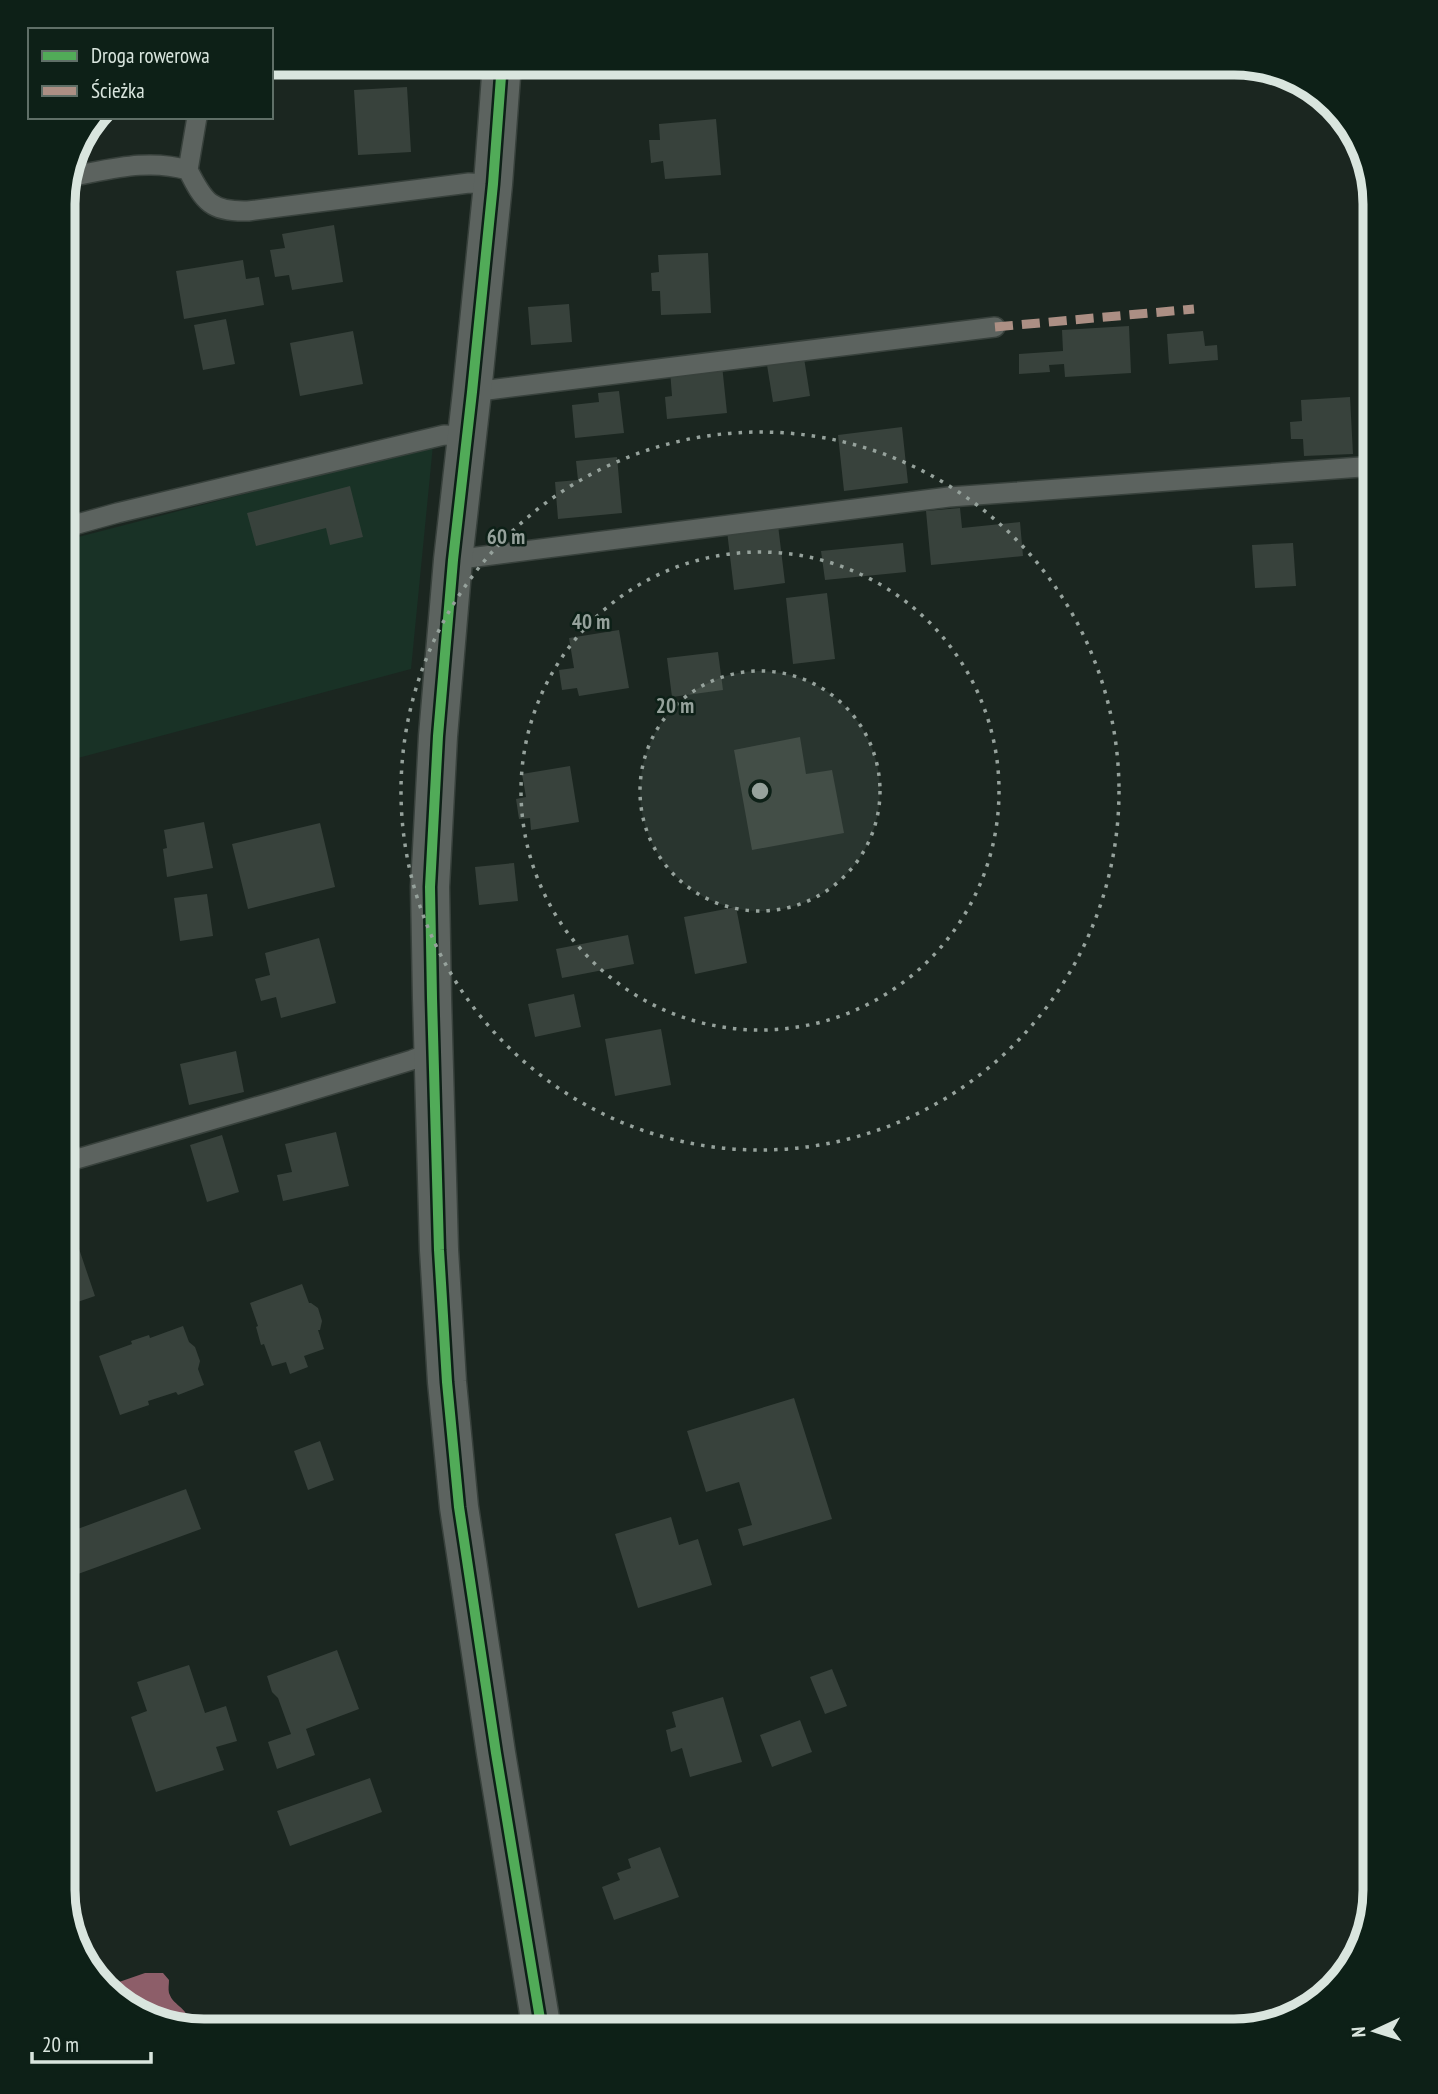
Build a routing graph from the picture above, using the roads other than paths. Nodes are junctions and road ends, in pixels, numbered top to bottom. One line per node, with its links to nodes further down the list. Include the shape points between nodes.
1 (501, 76): 5 (street)
2 (197, 119): 3 (lane)
3 (188, 170): 4 (lane, via 158,163); 5 (lane, via 198,190 227,211)
4 (79, 175)
5 (493, 184): 7 (street)
6 (995, 327): 7 (lane)
7 (472, 392): 8 (street)
8 (467, 436): 10 (lane, via 444,435); 11 (street)
9 (1363, 467): 11 (lane, via 949,497)
10 (76, 525)
11 (453, 560): 12 (street, via 430,887)
12 (433, 1052): 13 (lane); 14 (street, via 439,1250 459,1507)
13 (75, 1159)
14 (540, 2018)

